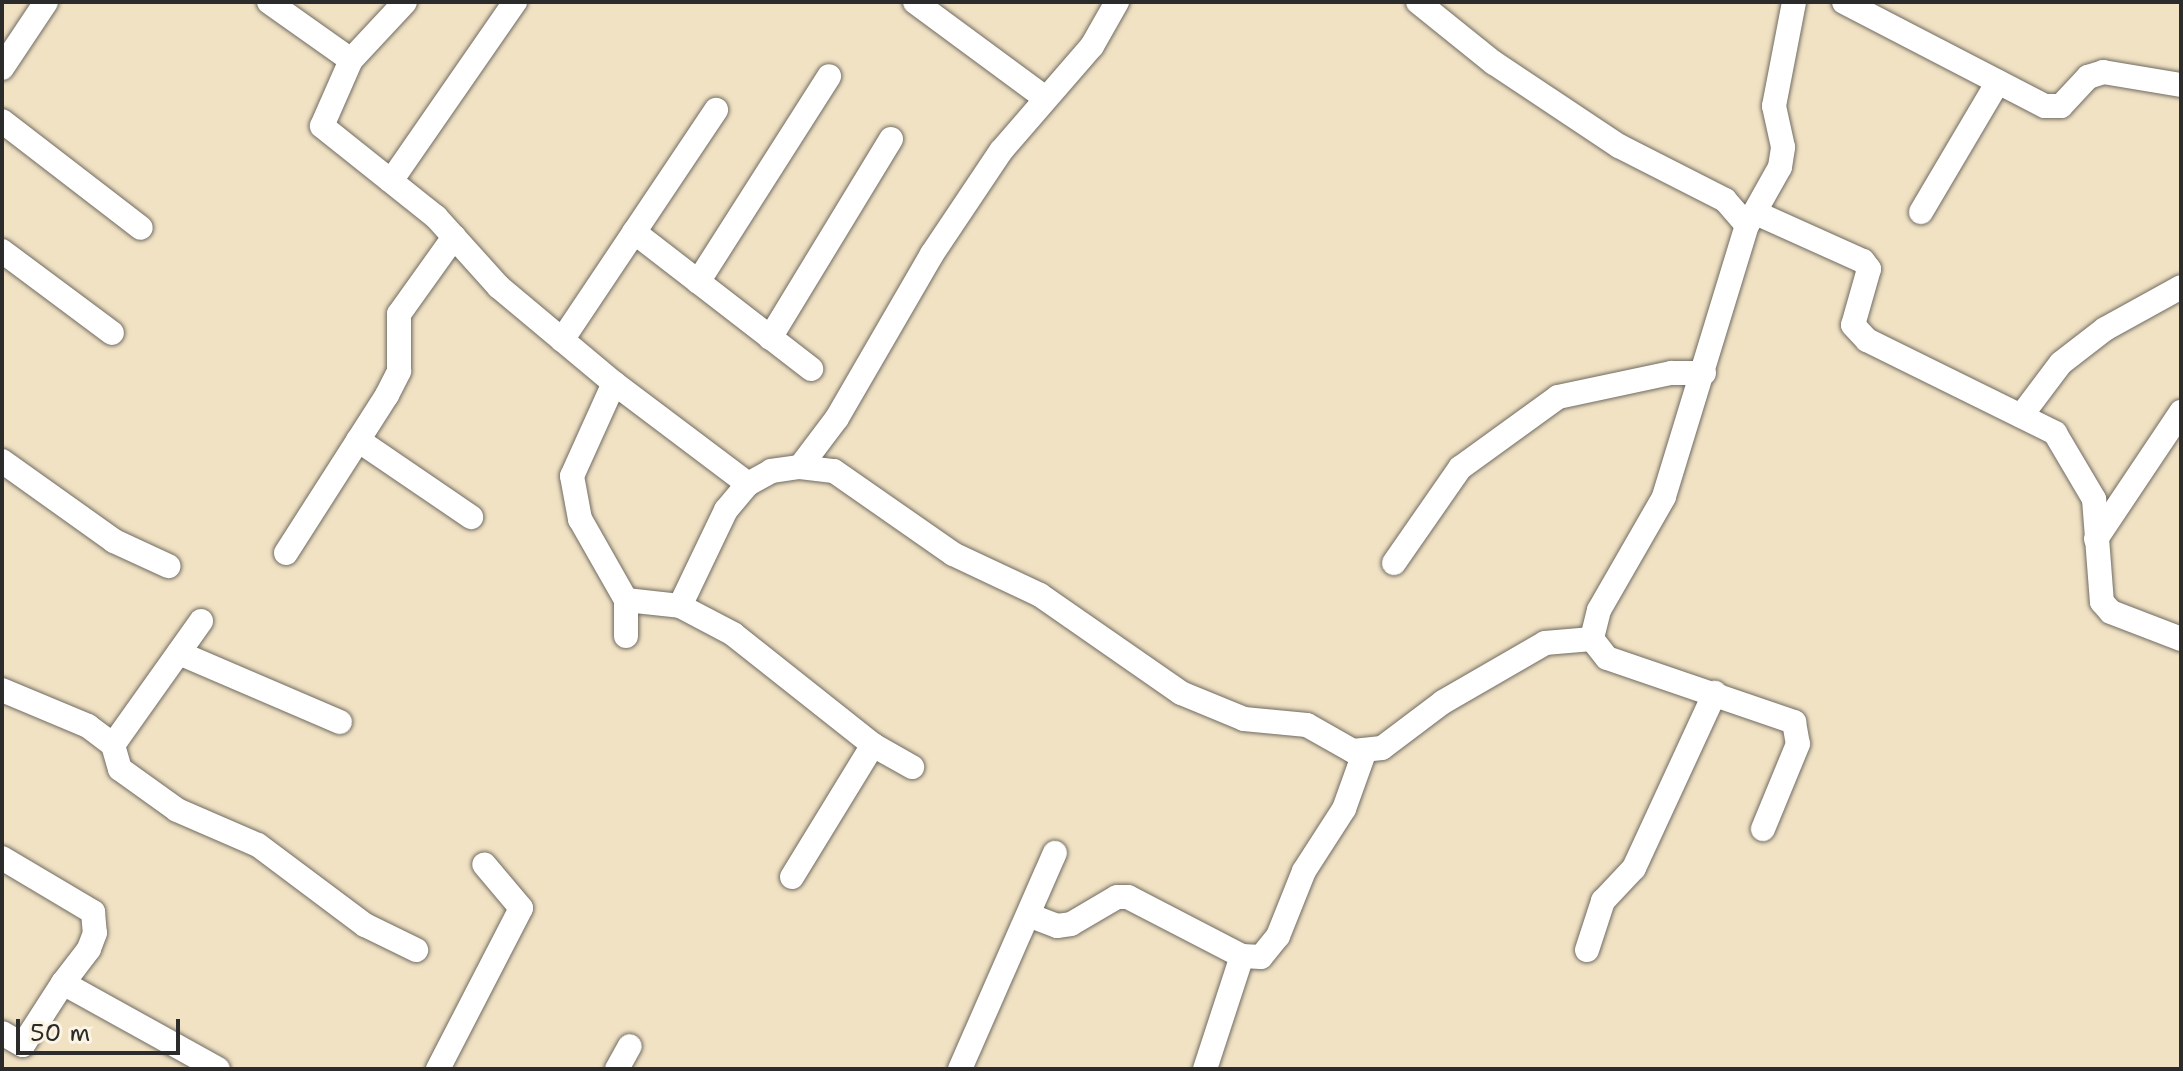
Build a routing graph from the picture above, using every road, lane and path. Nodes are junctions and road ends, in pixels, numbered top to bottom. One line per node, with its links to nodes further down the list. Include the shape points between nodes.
1 (46, 2): 11 (street)
2 (269, 2): 10 (street)
3 (405, 2): 10 (street)
4 (515, 2): 19 (street)
5 (915, 2): 15 (street)
6 (1117, 2): 15 (street, via 1092,46)
7 (1418, 2): 21 (street, via 1494,63 1619,146)
8 (1794, 2): 21 (street, via 1794,24 1774,106 1783,147 1780,167)
9 (1844, 2): 13 (street)
10 (351, 60): 19 (street, via 322,126)
11 (2, 68)
12 (829, 76): 26 (street)
13 (1998, 82): 14 (street, via 2030,101 2061,106 2088,77 2103,72); 20 (street)
14 (2181, 85)
15 (1045, 98): 38 (street, via 1001,151 932,254 837,418)
16 (716, 110): 23 (street)
17 (2, 121): 22 (street)
18 (891, 139): 29 (street)
19 (391, 181): 24 (street)
20 (1921, 212)
21 (1752, 219): 32 (street); 35 (street, via 1863,261 1868,278 1853,325 1867,340)
22 (141, 228)
23 (634, 232): 26 (street); 30 (street)
24 (454, 237): 30 (street, via 499,287); 36 (street, via 399,314 399,371)
25 (2, 251): 28 (street)
26 (698, 282): 29 (street)
27 (2181, 287): 35 (street, via 2105,329 2061,363)
28 (112, 333)
29 (770, 338): 31 (street)
30 (562, 340): 33 (street)
31 (811, 369)
32 (1704, 373): 43 (street, via 1671,373 1558,397 1460,468); 49 (street, via 1664,497 1599,610)
33 (614, 383): 39 (street); 45 (street, via 572,476 580,519)
34 (2181, 412): 41 (street)
35 (2021, 416): 41 (street, via 2055,433 2071,452 2094,499)
36 (358, 440): 40 (street); 42 (street)
37 (2, 461): 44 (street, via 114,541)
38 (800, 467): 39 (street, via 771,471); 57 (street, via 834,471 953,554 1040,595 1181,693 1244,719 1307,725)
39 (748, 484): 46 (street, via 726,510)
40 (471, 517)
41 (2096, 539): 50 (street, via 2102,602 2111,612)
42 (286, 553)
43 (1394, 563)
44 (168, 566)
45 (626, 600): 46 (street); 48 (street)
46 (680, 606): 56 (street, via 733,634)
47 (201, 621): 51 (street)
48 (626, 636)
49 (1592, 639): 53 (street, via 1607,658); 57 (street, via 1545,643 1505,662 1382,748)
50 (2181, 639)
51 (179, 653): 54 (street); 55 (street)
52 (2, 690): 55 (street, via 88,726)
53 (1715, 693): 59 (street, via 1787,717 1797,729 1798,744); 66 (street, via 1634,868 1603,901)
54 (340, 722)
55 (113, 745): 65 (street, via 120,769 177,810 258,845 365,925)
56 (873, 745): 58 (street); 63 (street)
57 (1364, 753): 67 (street, via 1344,809 1304,871 1278,936 1261,957)
58 (912, 767)
59 (1763, 829)
60 (1055, 853): 64 (street)
61 (2, 858): 68 (street, via 81,900 93,912 95,933 89,949)
62 (484, 864): 72 (street, via 521,908)
63 (792, 877)
64 (1031, 916): 67 (street, via 1057,926 1071,924 1117,897 1128,897); 74 (street, via 1005,960)
65 (416, 950)
66 (1587, 950)
67 (1242, 956): 75 (street)
68 (63, 983): 69 (street, via 23,1045); 71 (street)
69 (2, 1033)
70 (630, 1046): 73 (street)
71 (218, 1069)
72 (438, 1069)
73 (617, 1069)
74 (960, 1069)
75 (1205, 1069)

